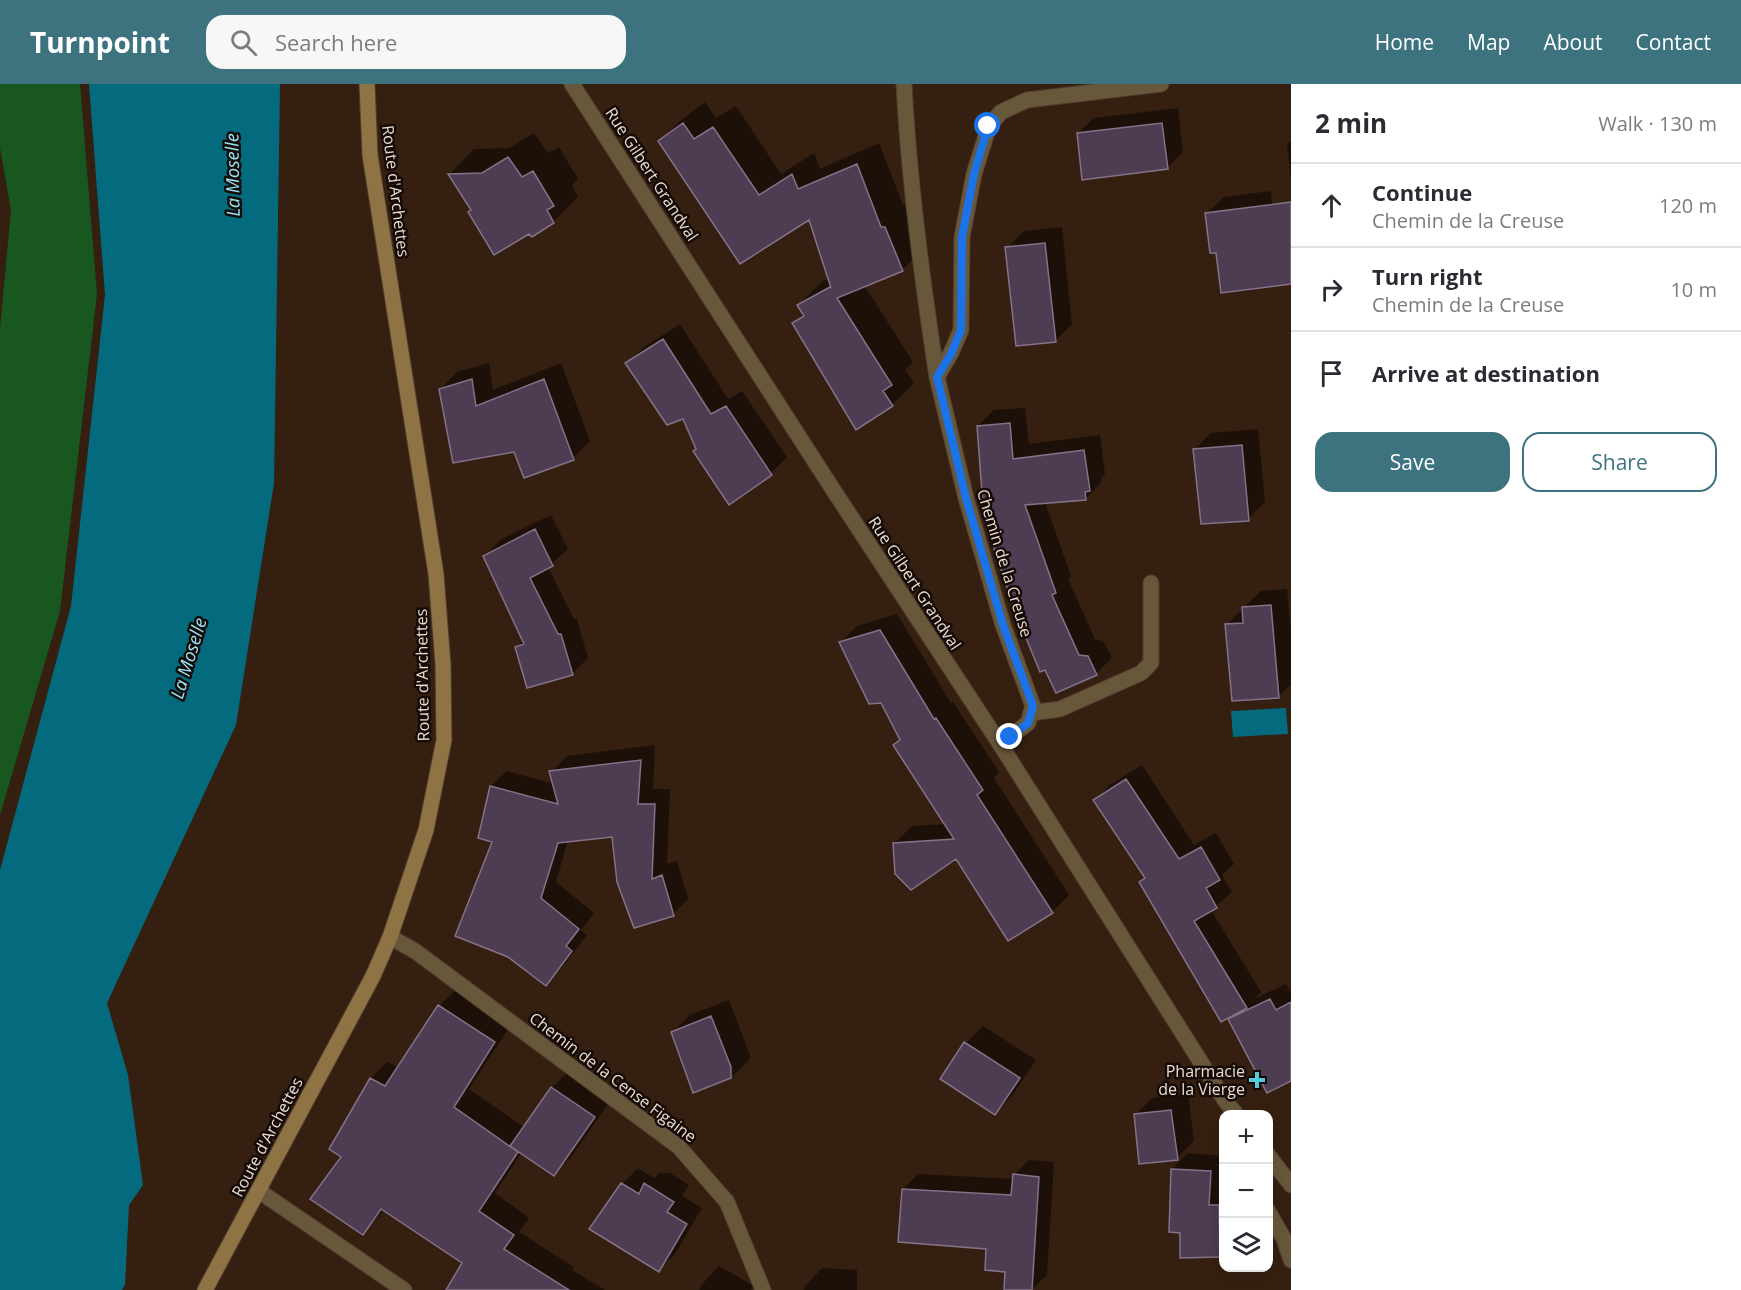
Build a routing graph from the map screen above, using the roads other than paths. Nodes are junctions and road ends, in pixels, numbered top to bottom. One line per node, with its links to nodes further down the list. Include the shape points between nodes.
1 (367, 84): 9 (street, Route d'Archettes, via 370,155 436,574 443,664 444,740 426,830)
2 (572, 84): 8 (street, Rue Gilbert Grandval)
3 (904, 84): 5 (street, Chemin de la Creuse, via 908,159)
4 (1161, 84): 5 (street, via 1027,100 1001,112 988,126 962,237 961,330)
5 (937, 377): 7 (street, Chemin de la Creuse, via 966,498 1003,625 1033,706)
6 (1151, 583): 7 (street, via 1151,663 1141,673 1060,709)
7 (1031, 713): 8 (street, via 1028,723)
8 (1000, 744): 10 (street, Rue Gilbert Grandval)
9 (390, 937): 13 (street, Route d'Archettes); 16 (street, Chemin de la Cense Figaine, via 679,1148 728,1202)
10 (1228, 1108)
11 (1273, 1160): 12 (street)
12 (1291, 1185)
13 (259, 1191): 17 (street, Route d'Archettes); 18 (street)
14 (1273, 1218): 15 (street)
15 (1291, 1260)
16 (762, 1287)
17 (205, 1290)
18 (404, 1290)

